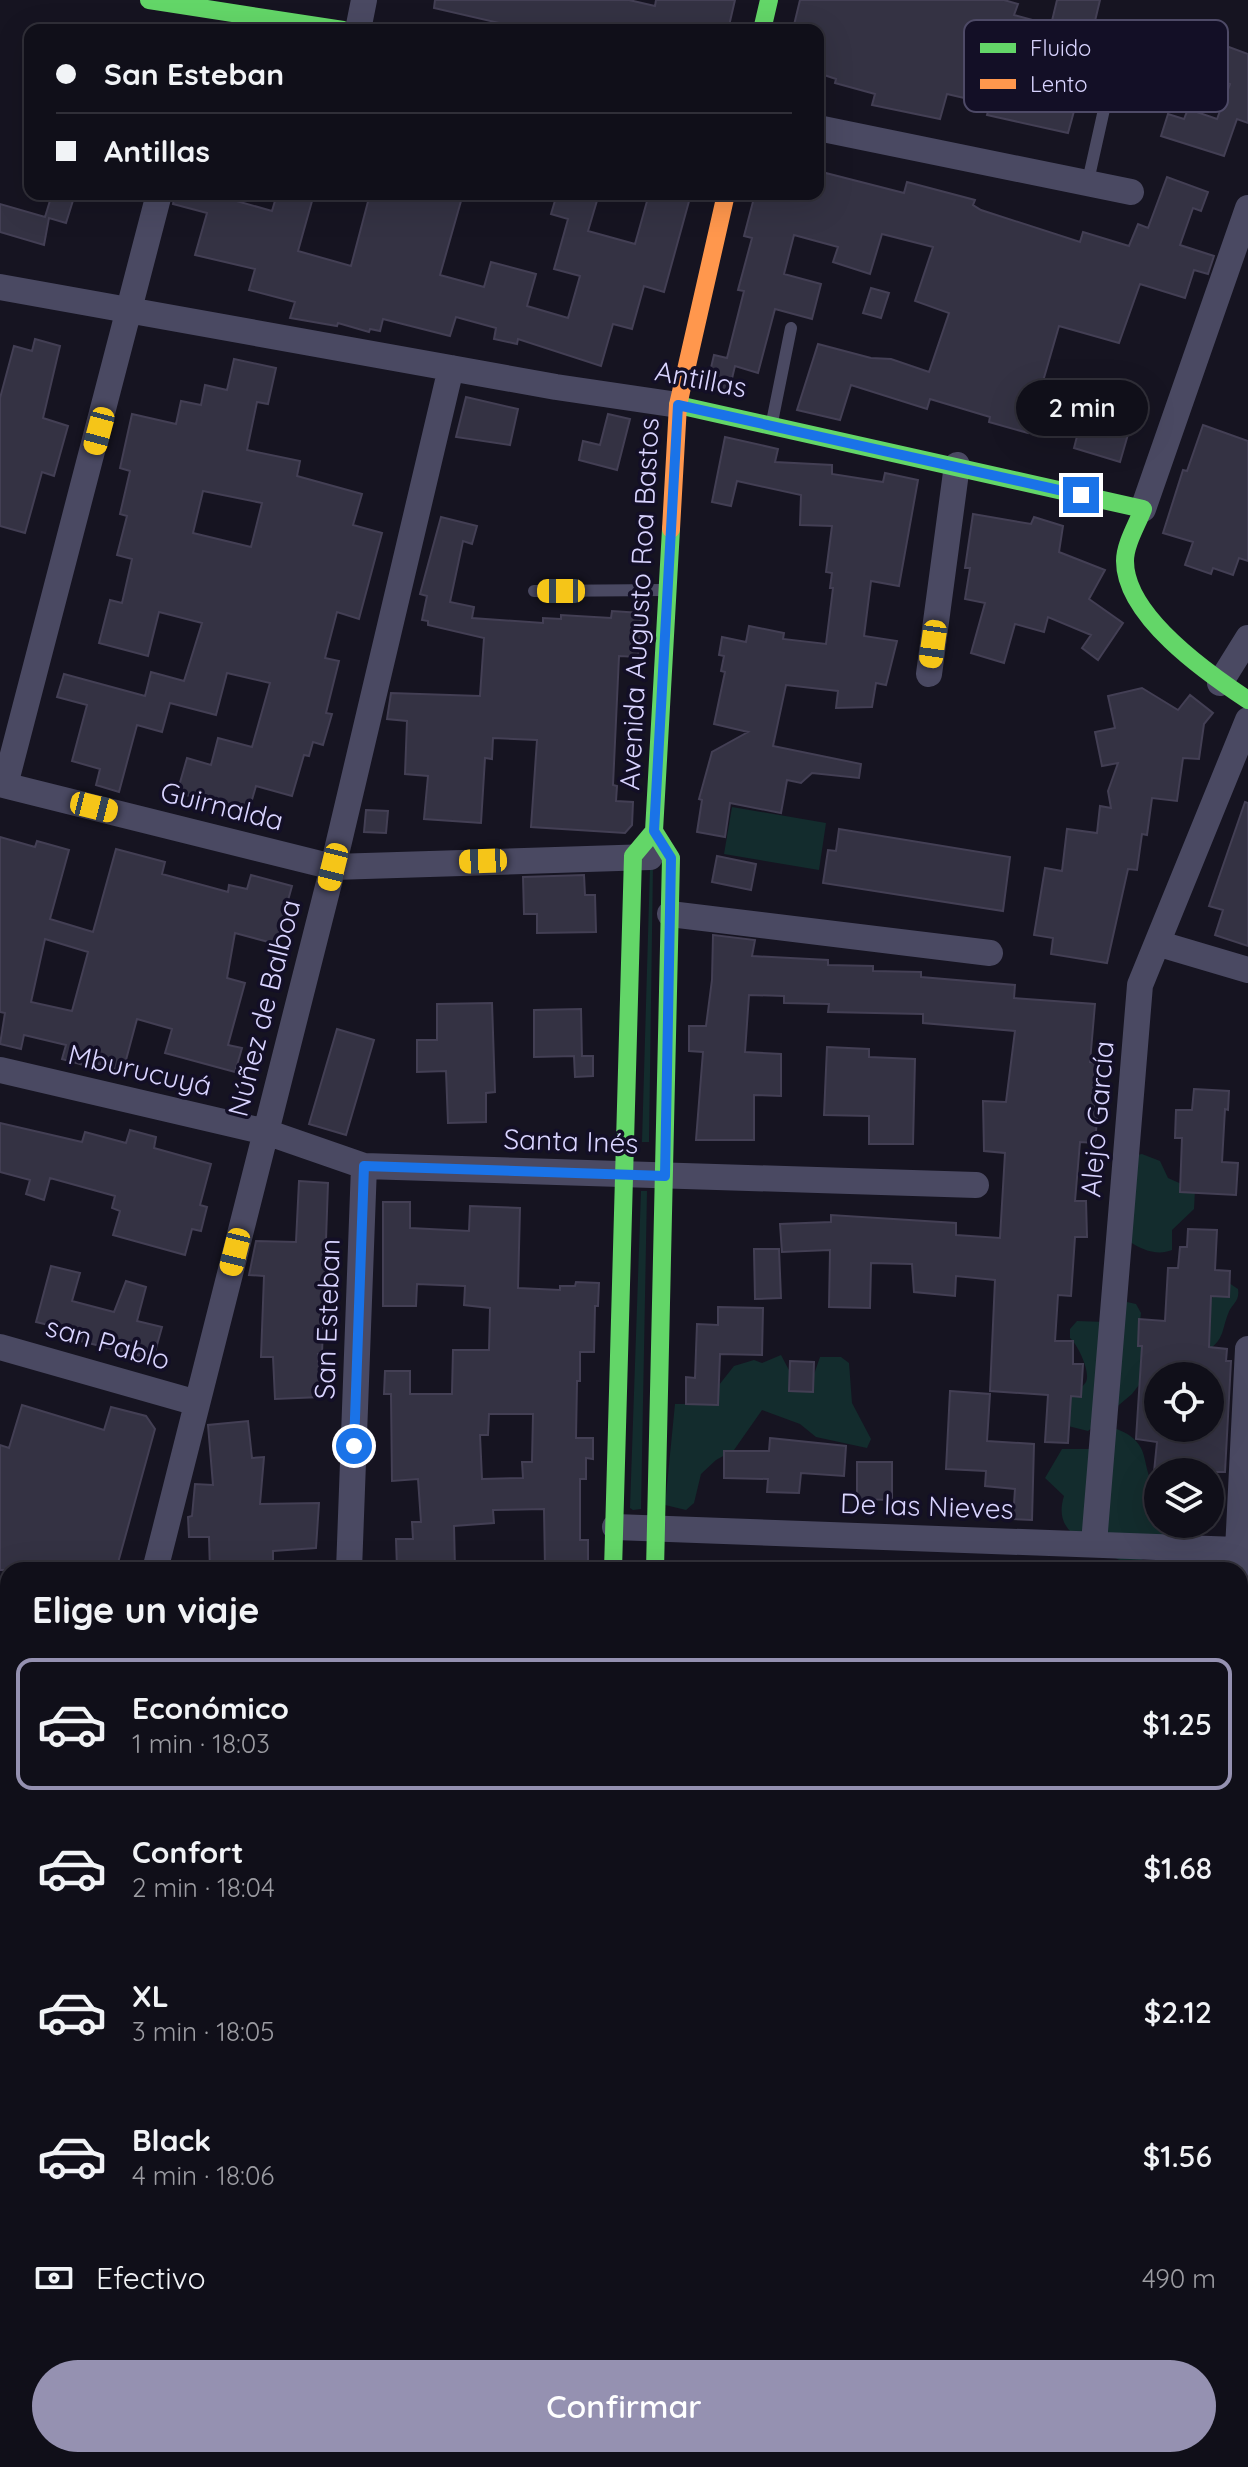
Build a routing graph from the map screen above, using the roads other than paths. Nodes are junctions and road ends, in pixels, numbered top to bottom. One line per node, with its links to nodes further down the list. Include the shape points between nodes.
1 (149, 0): 4 (main road)
2 (364, 0): 6 (street)
3 (769, 0): 7 (main road)
4 (200, 20): 5 (main road)
5 (257, 24)
6 (359, 24)
7 (763, 24)
8 (1103, 112): 10 (lane)
9 (824, 129): 10 (street)
10 (1088, 181): 11 (street)
11 (1131, 192)
12 (158, 200): 16 (street)
13 (725, 200): 19 (main road, Avenida Augusto Roa Bastos)
14 (1248, 208): 22 (street)
15 (0, 287): 16 (street, Antillas)
16 (131, 313): 18 (street, Antillas); 30 (street)
17 (791, 328): 20 (lane)
18 (451, 368): 19 (street, Antillas); 34 (street, Núñez de Balboa)
19 (678, 405): 20 (main road, Antillas); 23 (main road, Avenida Augusto Roa Bastos)
20 (771, 425): 21 (main road, Antillas)
21 (957, 465): 22 (main road, Antillas); 26 (street)
22 (1143, 509): 27 (main road, via 1125,561 1130,589 1147,614)
23 (667, 590): 24 (lane); 31 (main road, Avenida Augusto Roa Bastos)
24 (534, 591)
25 (1248, 638): 27 (street)
26 (929, 674)
27 (1220, 683): 28 (main road)
28 (1248, 700)
29 (1248, 720): 36 (street, Alejo García)
30 (2, 784): 34 (street, Guirnalda)
31 (654, 831): 32 (main road, Avenida Augusto Roa Bastos); 33 (main road, Avenida Augusto Roa Bastos)
32 (633, 856): 33 (street, Guirnalda); 34 (street, Guirnalda); 42 (main road)
33 (671, 858): 35 (main road)
34 (333, 867): 40 (street, Núñez de Balboa)
35 (670, 914): 37 (street); 43 (main road)
36 (1160, 944): 38 (street); 50 (street, Alejo García, via 1140,985)
37 (990, 953)
38 (1248, 970)
39 (0, 1070): 40 (street, Mburucuyá)
40 (266, 1132): 41 (street, Santa Inés); 47 (street, Núñez de Balboa)
41 (364, 1166): 42 (street, Santa Inés); 53 (street, San Esteban)
42 (626, 1176): 43 (street, Santa Inés); 48 (main road)
43 (665, 1176): 44 (street, Santa Inés); 49 (main road)
44 (976, 1185)
45 (0, 1347): 47 (street, san Pablo)
46 (1248, 1349): 51 (street)
47 (197, 1403): 52 (street, Núñez de Balboa)
48 (615, 1527): 49 (street, De las Nieves); 54 (main road)
49 (656, 1529): 50 (street, De las Nieves); 55 (main road)
50 (1094, 1543): 51 (street, De las Nieves)
51 (1237, 1560)
52 (157, 1562)
53 (349, 1562)
54 (613, 1562)
55 (655, 1562)

